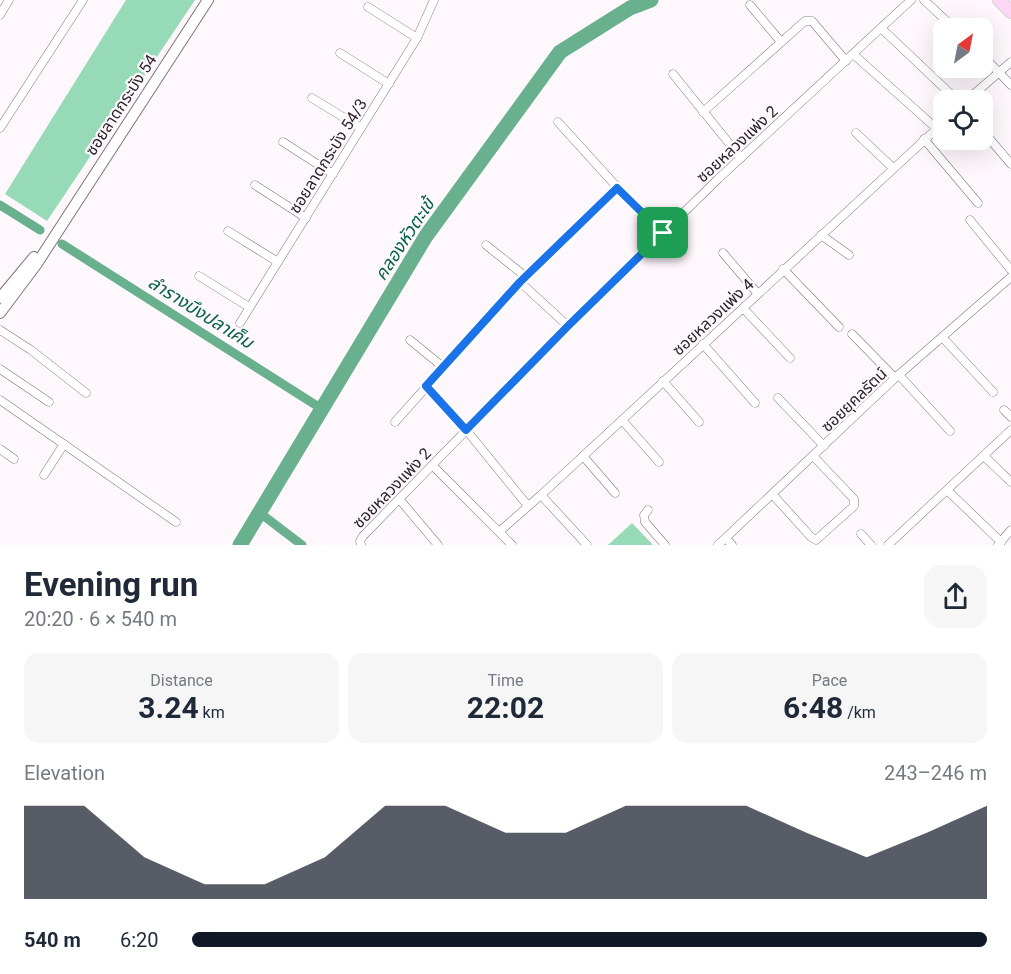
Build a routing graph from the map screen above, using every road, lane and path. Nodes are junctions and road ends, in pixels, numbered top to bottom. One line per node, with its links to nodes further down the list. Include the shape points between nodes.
1 (9, 0): 11 (street)
2 (83, 0): 31 (street)
3 (208, 0): 47 (main road, ซอยลาดกระบัง 54)
4 (434, 0): 14 (street, ซอยลาดกระบัง 54/3)
5 (911, 0): 13 (street, ซอยหลวงแพ่ง 2)
6 (924, 0): 12 (street)
7 (999, 0): 10 (main road)
8 (750, 5): 15 (street)
9 (368, 8): 14 (street)
10 (1011, 12)
11 (0, 15)
12 (943, 18)
13 (882, 28): 17 (street, ซอยหลวงแพ่ง 2); 25 (street)
14 (417, 38): 23 (street, ซอยลาดกระบัง 54/3)
15 (781, 42): 18 (street, via 809,20); 28 (street)
16 (340, 53): 23 (street)
17 (853, 54): 18 (street, ซอยหลวงแพ่ง 2); 30 (street)
18 (846, 61): 38 (street, ซอยหลวงแพ่ง 2)
19 (1011, 62): 21 (street)
20 (993, 65): 21 (street)
21 (1000, 71): 24 (street); 26 (street)
22 (673, 74): 28 (street)
23 (389, 84): 32 (street, ซอยลาดกระบัง 54/3)
24 (1011, 85)
25 (947, 90)
26 (979, 90)
27 (312, 98): 32 (street)
28 (703, 112): 38 (street)
29 (558, 122): 43 (street)
30 (933, 125)
31 (0, 128)
32 (361, 128): 41 (street, ซอยลาดกระบัง 54/3)
33 (933, 131): 35 (street, ซอยหลวงแพ่ง 4)
34 (856, 133): 40 (street)
35 (924, 139): 40 (street, ซอยหลวงแพ่ง 4); 44 (street)
36 (283, 142): 41 (street)
37 (993, 143): 39 (street)
38 (741, 158): 49 (street, ซอยหลวงแพ่ง 2)
39 (1011, 164)
40 (893, 168): 50 (street, ซอยหลวงแพ่ง 4)
41 (333, 174): 45 (street, ซอยลาดกระบัง 54/3)
42 (255, 185): 45 (street)
43 (617, 188): 49 (street); 59 (street)
44 (978, 203)
45 (306, 218): 54 (street, ซอยลาดกระบัง 54/3)
46 (970, 220): 56 (street)
47 (60, 227): 61 (main road); 64 (main road)
48 (228, 231): 54 (street)
49 (663, 233): 66 (street, ซอยหลวงแพ่ง 2)
50 (821, 235): 53 (street); 55 (street, ซอยหลวงแพ่ง 4)
51 (486, 245): 59 (street)
52 (723, 253): 60 (street)
53 (849, 255)
54 (278, 262): 62 (street, ซอยลาดกระบัง 54/3)
55 (783, 269): 60 (street, ซอยหลวงแพ่ง 4); 67 (street)
56 (1011, 270)
57 (199, 276): 62 (street)
58 (1011, 277): 70 (street, ซอยยุคลรัตน์)
59 (523, 280): 66 (street); 74 (street)
60 (758, 294): 63 (street, ซอยหลวงแพ่ง 4)
61 (0, 298)
62 (249, 307): 65 (street, ซอยลาดกระบัง 54/3)
63 (743, 308): 72 (street, ซอยหลวงแพ่ง 4); 73 (street)
64 (0, 313)
65 (240, 323)
66 (568, 326): 90 (street, ซอยหลวงแพ่ง 2)
67 (839, 327)
68 (0, 330): 80 (street, via 38,354)
69 (852, 334): 76 (street)
70 (943, 338): 76 (street, ซอยยุคลรัตน์); 79 (street)
71 (410, 340): 74 (street)
72 (703, 345): 77 (street, ซอยหลวงแพ่ง 4); 84 (street)
73 (790, 358)
74 (443, 367): 78 (street)
75 (0, 369): 83 (street)
76 (897, 377): 92 (street); 94 (street, ซอยยุคลรัตน์)
77 (663, 381): 87 (street, ซอยหลวงแพ่ง 4); 89 (street)
78 (426, 386): 88 (street); 90 (street)
79 (993, 392)
80 (86, 393)
81 (778, 398): 94 (street)
82 (0, 400): 93 (street)
83 (49, 402)
84 (755, 403)
85 (1004, 410): 86 (street)
86 (1011, 417)
87 (622, 420): 96 (street, ซอยหลวงแพ่ง 4); 100 (street)
88 (395, 422)
89 (699, 422)
90 (466, 430): 101 (street, ซอยหลวงแพ่ง 2); 109 (street)
91 (1011, 430): 97 (street)
92 (950, 431)
93 (64, 444): 102 (street); 111 (street)
94 (824, 446): 98 (street, ซอยยุคลรัตน์)
95 (0, 449): 99 (street)
96 (583, 456): 105 (street); 106 (street, ซอยหลวงแพ่ง 4)
97 (984, 456): 103 (street); 104 (street)
98 (814, 457): 107 (street, ซอยยุคลรัตน์); 107 (street, via 855,499 855,506 816,540)
99 (14, 459)
100 (659, 462)
101 (433, 465): 108 (street, ซอยหลวงแพ่ง 2); 113 (street)
102 (44, 475)
103 (1011, 482)
104 (947, 490): 116 (street); 124 (street)
105 (615, 493)
106 (541, 495): 109 (street, ซอยหลวงแพ่ง 4); 120 (street)
107 (773, 495): 115 (street, ซอยยุคลรัตน์)
108 (400, 500): 117 (street, ซอยหลวงแพ่ง 2, via 363,536); 118 (street)
109 (528, 506): 113 (street, ซอยหลวงแพ่ง 4)
110 (648, 510): 121 (street, via 645,522)
111 (176, 522)
112 (1011, 530): 116 (street)
113 (500, 531): 119 (street)
114 (861, 534): 123 (street)
115 (729, 542): 122 (street, ซอยยุคลรัตน์)
116 (999, 543)
117 (361, 545)
118 (438, 545)
119 (512, 545)
120 (587, 545)
121 (665, 545)
122 (718, 545)
123 (871, 545)
124 (888, 545)

